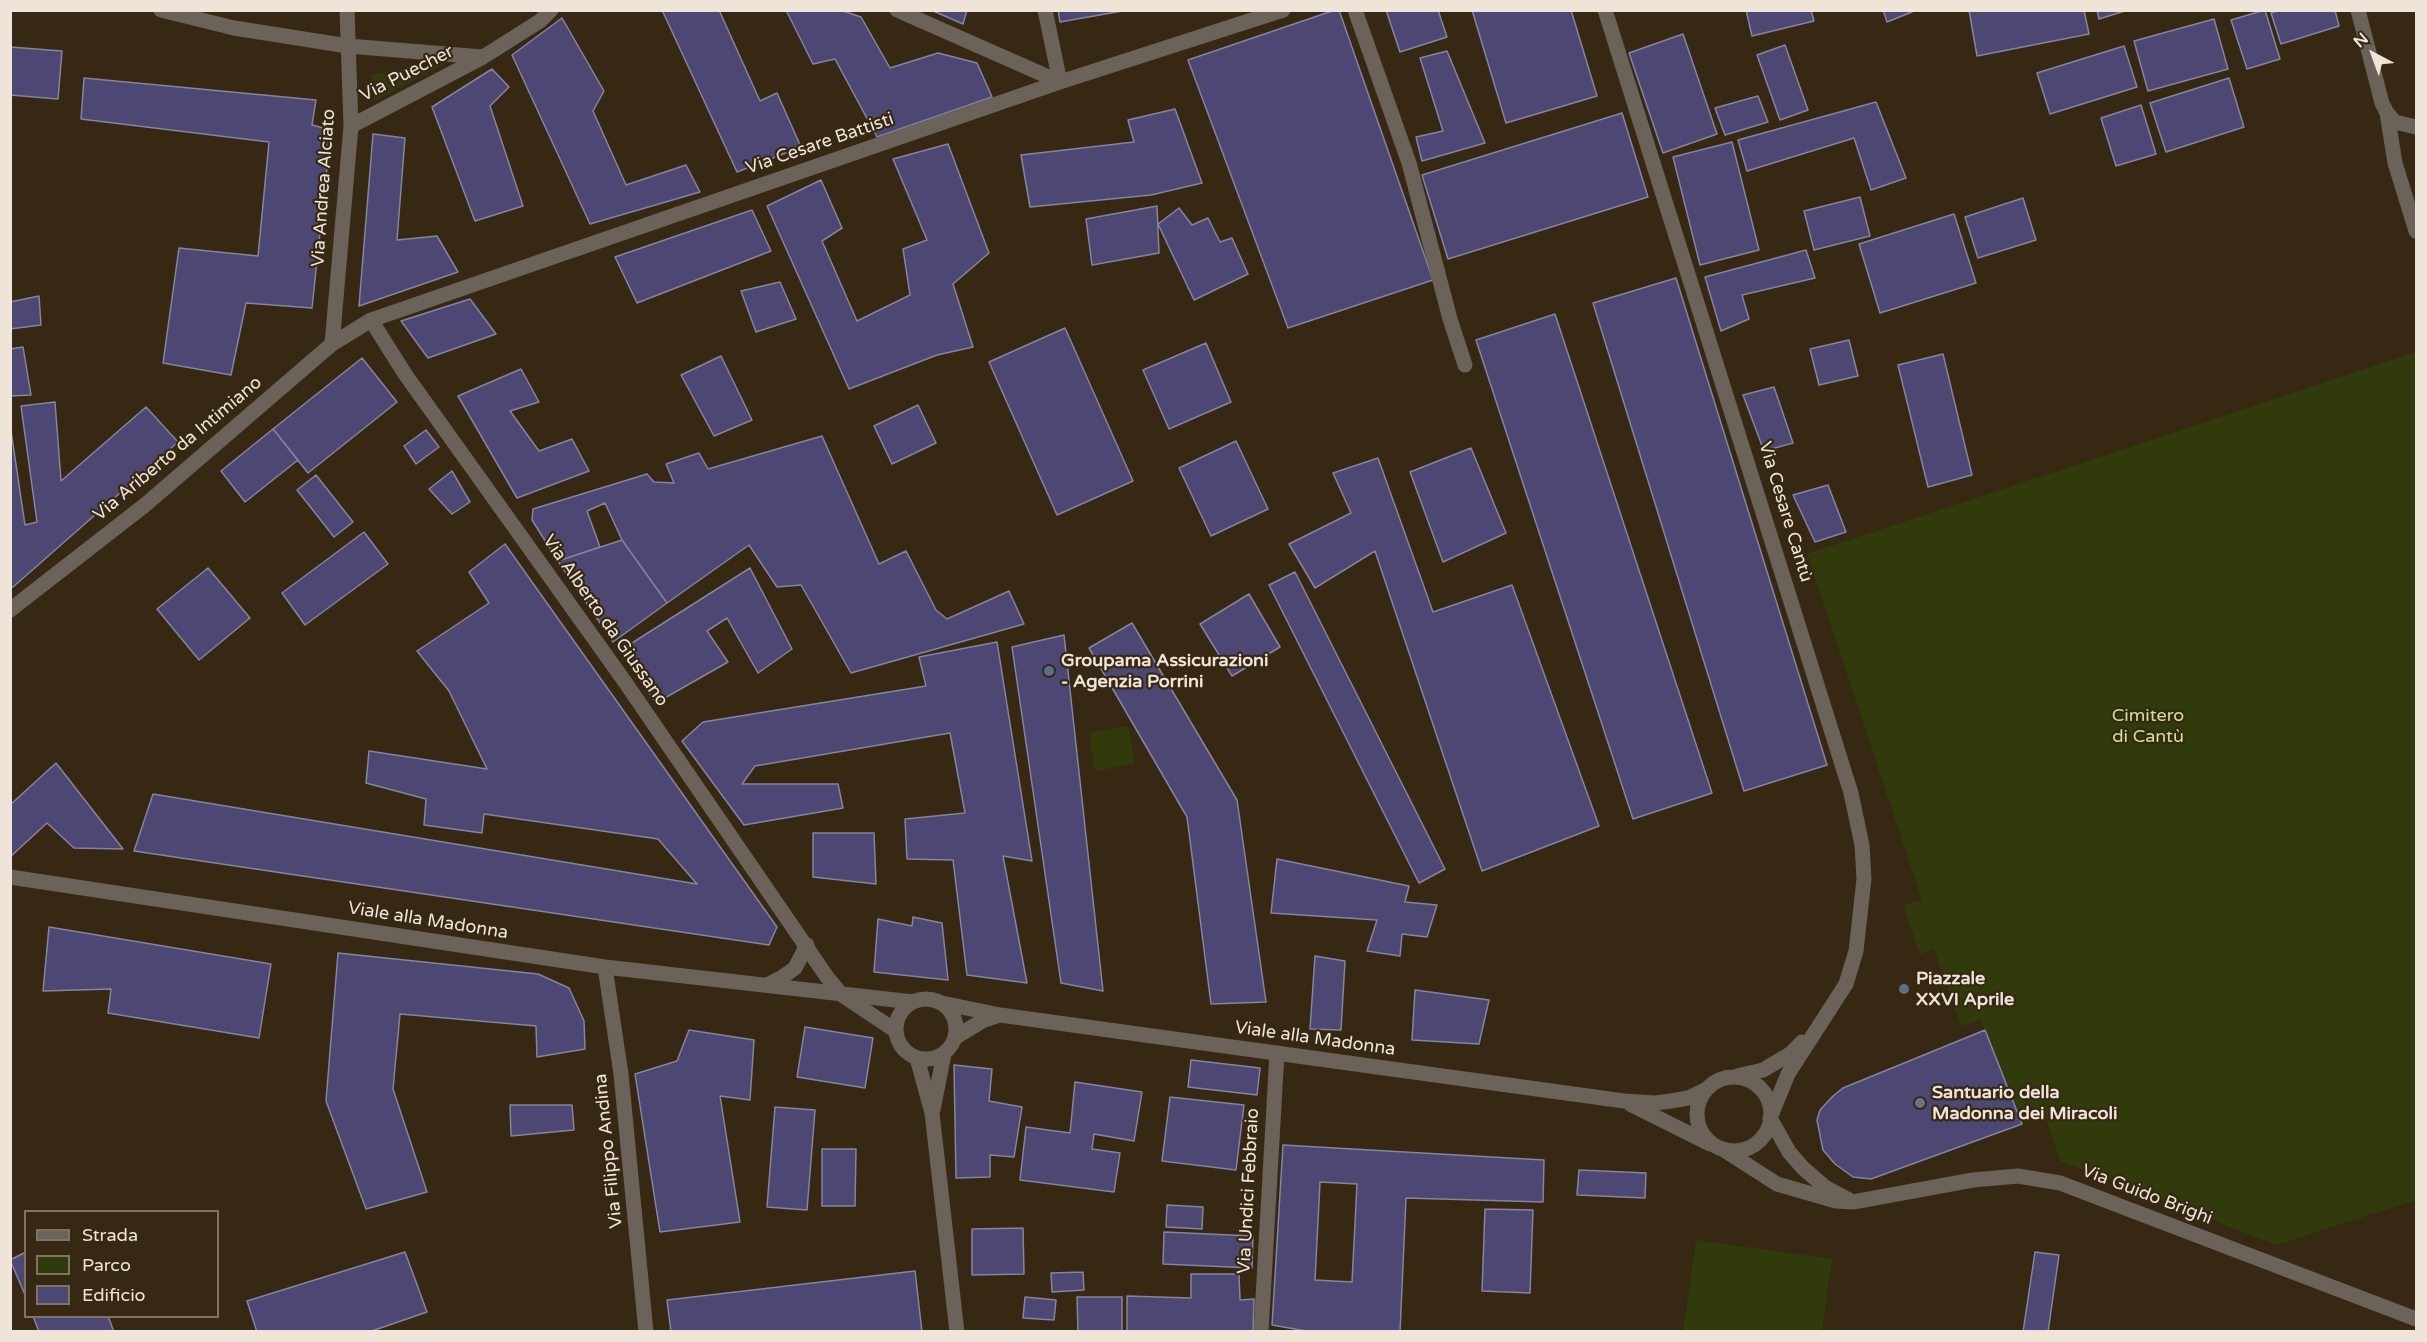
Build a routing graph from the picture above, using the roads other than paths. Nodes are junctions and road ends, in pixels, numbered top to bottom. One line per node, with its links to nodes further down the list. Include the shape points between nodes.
1 (161, 10): 10 (street, Via Puecher, via 234,28)
2 (347, 10): 10 (street, Via Andrea Alciato)
3 (551, 10): 11 (street, Via Puecher)
4 (897, 10): 12 (street)
5 (1046, 10): 12 (street)
6 (1283, 10): 12 (street, Via Cesare Battisti)
7 (1355, 10): 19 (street, via 1408,163)
8 (1605, 10): 29 (street, Via Cesare Cantù, via 1851,793 1862,845 1861,924 1846,984)
9 (2358, 10): 13 (street)
10 (348, 48): 11 (street, Via Puecher); 14 (street, Via Andrea Alciato)
11 (483, 57): 14 (street, Via Puecher)
12 (1060, 82): 17 (street, Via Cesare Battisti)
13 (2387, 113): 15 (street, via 2395,122); 16 (street, via 2395,163)
14 (351, 126): 18 (street, Via Andrea Alciato)
15 (2416, 127)
16 (2416, 231)
17 (371, 320): 18 (street, Via Ariberto da Intimiano); 22 (street, Via Alberto da Giussano, via 405,374)
18 (332, 344): 20 (street, Via Ariberto da Intimiano, via 145,505)
19 (1465, 364)
20 (10, 610)
21 (10, 876): 23 (street, Viale alla Madonna)
22 (807, 945): 24 (street, via 795,968); 25 (street, Via Alberto da Giussano)
23 (605, 967): 24 (street, Viale alla Madonna); 43 (street, Via Filippo Andina, via 621,1074)
24 (769, 984): 25 (street, Viale alla Madonna)
25 (842, 995): 26 (street, Viale alla Madonna); 30 (street, Viale alla Madonna)
26 (913, 1002): 27 (street, via 926,999); 30 (street, via 897,1019)
27 (942, 1003): 28 (street, Viale alla Madonna); 31 (street, via 956,1023)
28 (1000, 1015): 31 (street); 32 (street, Viale alla Madonna)
29 (1820, 1026): 35 (street, Via Cesare Cantù, via 1790,1054 1769,1066); 39 (street, Via Cesare Cantù, via 1788,1074)
30 (896, 1031): 34 (street, via 903,1048)
31 (956, 1037): 33 (street)
32 (1276, 1053): 37 (street, Viale alla Madonna); 45 (street, Via Undici Febbraio)
33 (944, 1054): 34 (street, via 929,1060); 38 (street)
34 (916, 1058): 38 (street)
35 (1733, 1077): 36 (street); 39 (street, via 1759,1088 1767,1098)
36 (1705, 1090): 37 (street, Viale alla Madonna, via 1671,1101); 40 (street, via 1697,1109 1698,1125 1705,1138)
37 (1624, 1101): 40 (street, Viale alla Madonna)
38 (932, 1113): 44 (street)
39 (1770, 1118): 40 (street, via 1768,1128 1752,1146 1740,1151); 41 (street, via 1803,1168 1825,1187)
40 (1719, 1148): 41 (street, Via Guido Brighi, via 1777,1184 1813,1197)
41 (1853, 1202): 42 (street, Via Guido Brighi, via 1973,1180 2018,1176 2060,1183)
42 (2416, 1318)
43 (646, 1332)
44 (957, 1332)
45 (1261, 1332)

